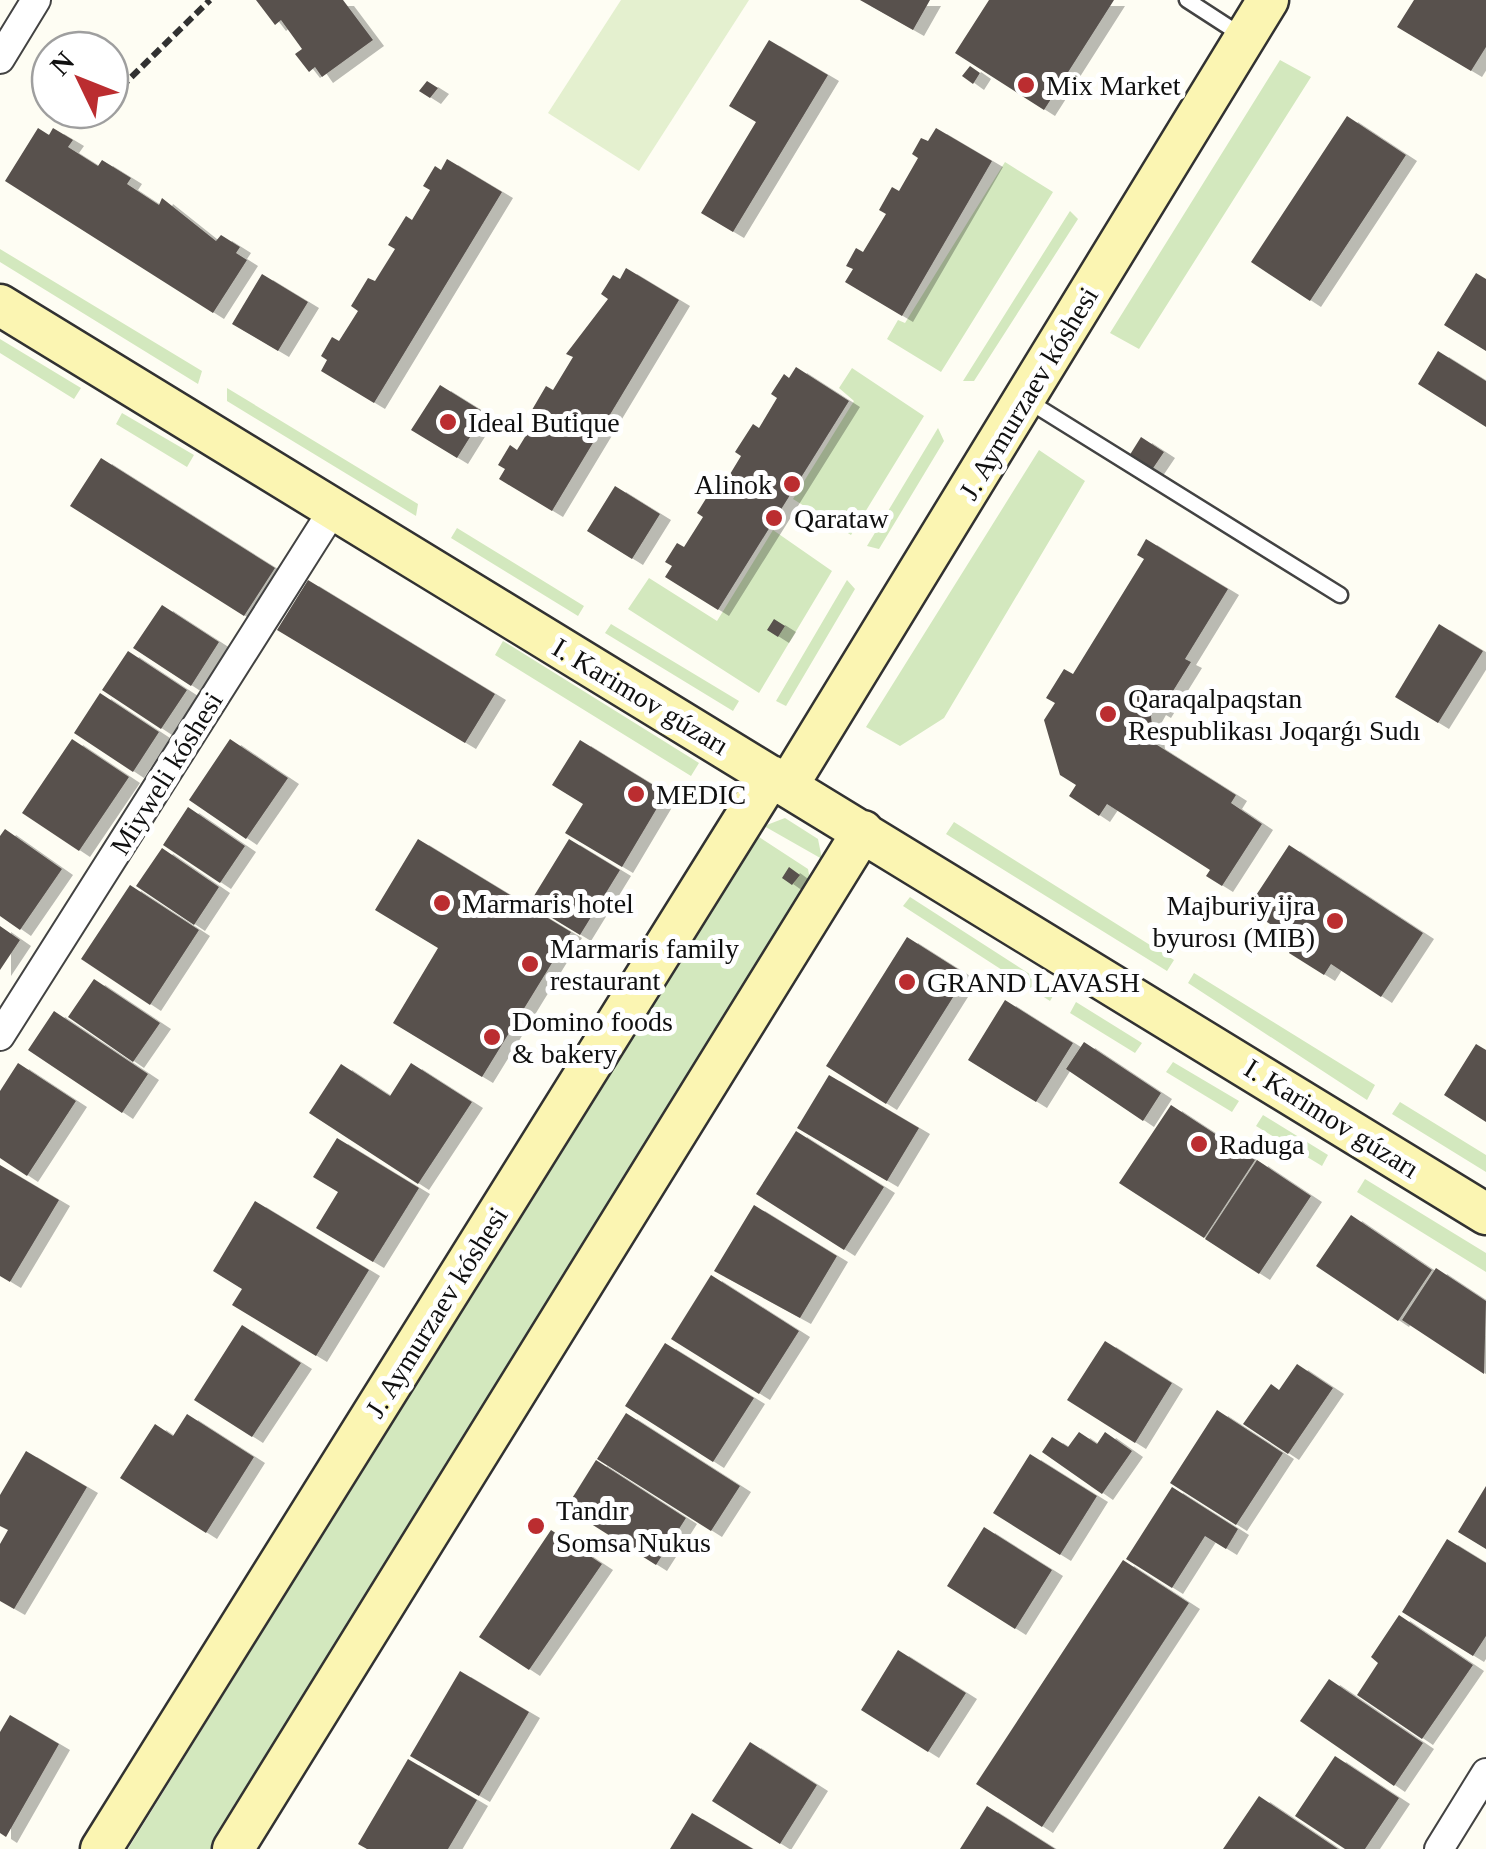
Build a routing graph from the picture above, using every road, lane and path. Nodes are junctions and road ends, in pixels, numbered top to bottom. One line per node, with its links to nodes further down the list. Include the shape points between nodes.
1 (36, 0): 6 (street)
2 (210, 0): 7 (path)
3 (1188, 0): 5 (lane)
4 (1268, 0): 5 (street, J. Aymurzaev kóshesi)
5 (1245, 37): 9 (street, J. Aymurzaev kóshesi)
6 (0, 59)
7 (130, 78)
8 (0, 305): 10 (street, I. Karimov gúzarı)
9 (1024, 399): 11 (lane); 12 (street, J. Aymurzaev kóshesi)
10 (333, 510): 12 (street, I. Karimov gúzarı); 14 (street, Miyweli kóshesi)
11 (1340, 595)
12 (780, 780): 13 (street, I. Karimov gúzarı); 17 (street, J. Aymurzaev kóshesi)
13 (863, 831): 15 (street, I. Karimov gúzarı); 18 (street)
14 (0, 1036)
15 (1486, 1214)
16 (1486, 1772): 19 (street)
17 (101, 1849)
18 (234, 1849)
19 (1439, 1849)

